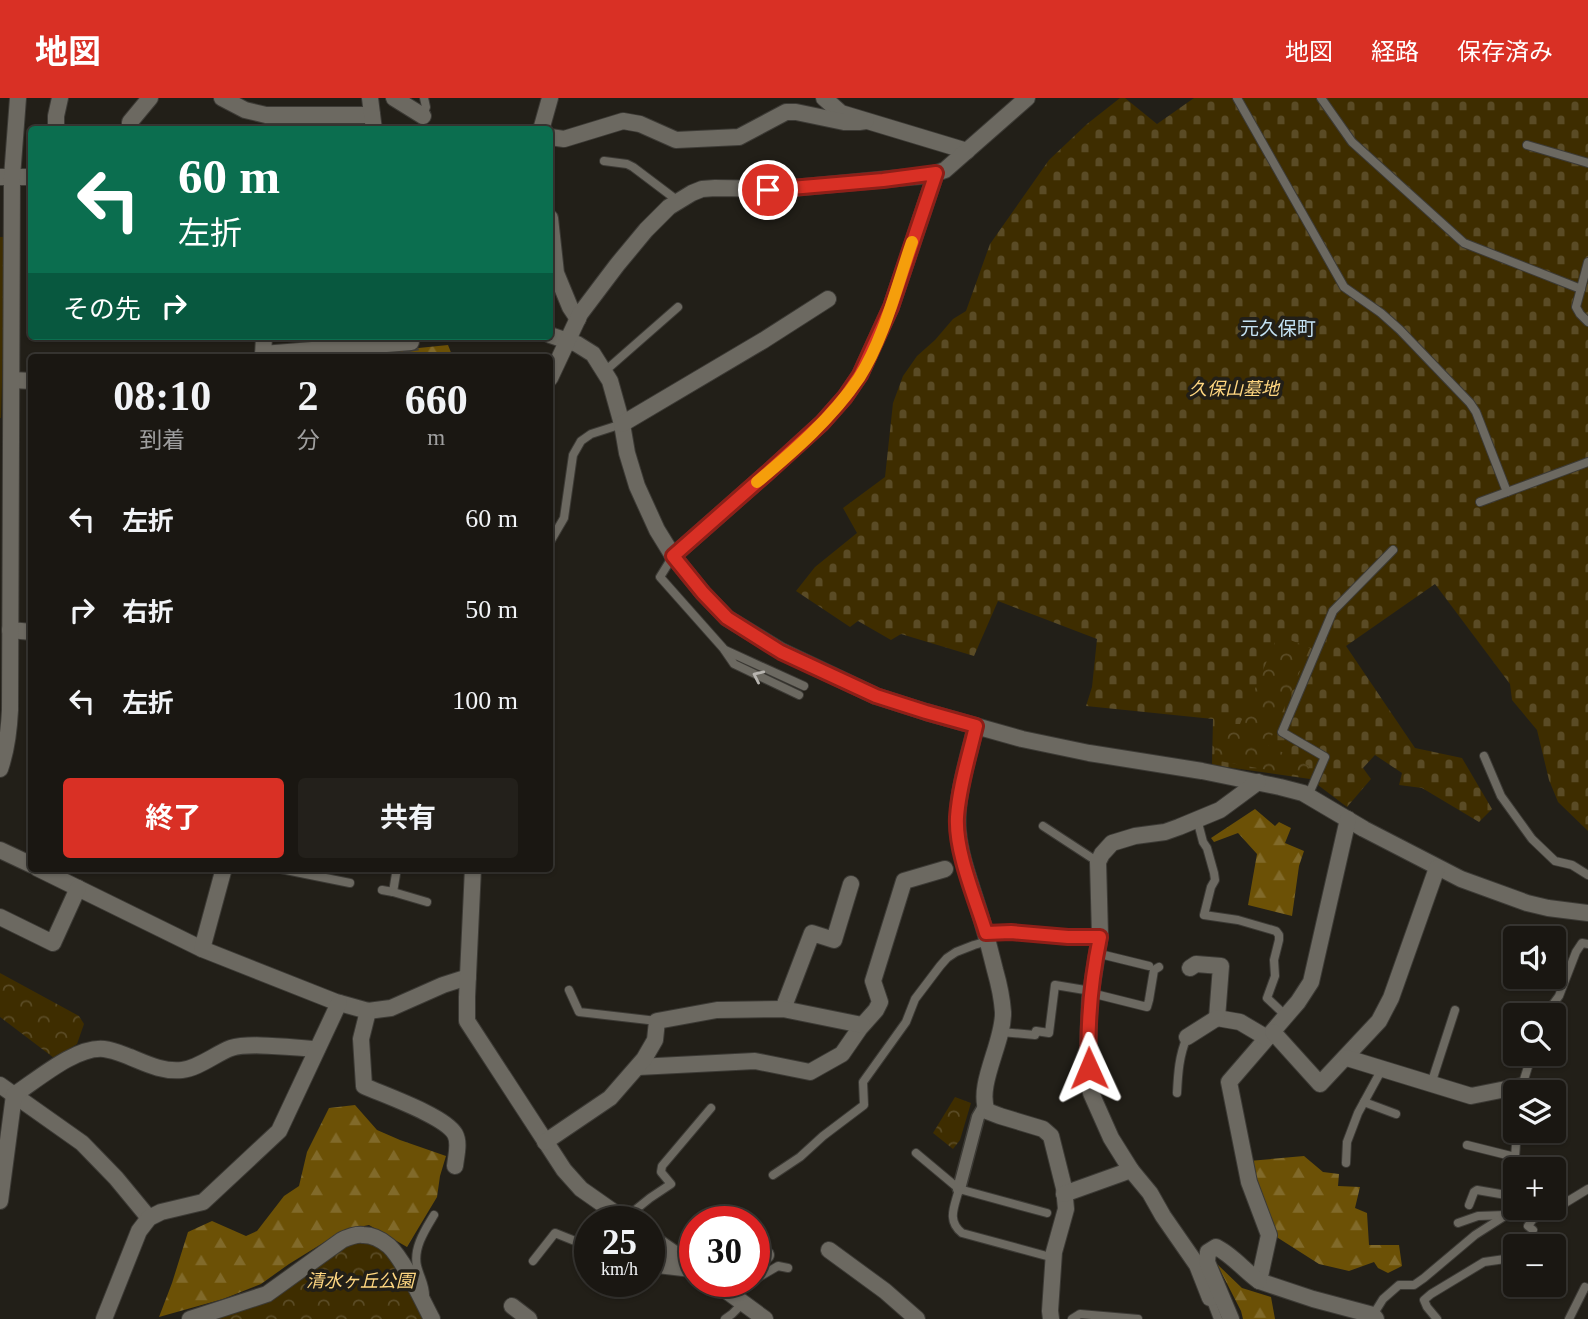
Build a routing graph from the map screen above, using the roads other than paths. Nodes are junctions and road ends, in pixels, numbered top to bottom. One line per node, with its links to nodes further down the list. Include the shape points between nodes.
1 (18, 98): 25 (street)
2 (60, 98): 16 (street)
3 (150, 98): 17 (street)
4 (222, 98): 15 (street, via 266,115)
5 (370, 98): 15 (street)
6 (394, 98): 13 (street)
7 (424, 98): 13 (lane)
8 (550, 98): 18 (street)
9 (824, 98): 14 (street, via 841,113)
10 (1027, 98): 21 (street)
11 (1237, 98): 47 (lane, via 1344,287 1400,330 1470,403)
12 (1321, 98): 30 (lane, via 1352,142 1464,243)
13 (424, 116)
14 (866, 121): 19 (street, via 786,112 739,136 676,140 623,121 564,139); 21 (street)
15 (373, 122)
16 (55, 126)
17 (130, 126)
18 (542, 126)
19 (553, 137)
20 (1527, 145): 23 (lane)
21 (967, 151): 24 (street)
22 (604, 161): 27 (lane, via 633,167)
23 (1588, 163)
24 (936, 173): 27 (street, via 782,190 702,189); 52 (street, via 891,307 845,397)
25 (6, 177): 26 (street); 42 (street)
26 (28, 177)
27 (678, 201): 33 (street, via 646,230)
28 (553, 246): 33 (street, via 556,273)
29 (1588, 262): 30 (lane)
30 (1581, 289): 34 (lane, via 1576,307)
31 (828, 299): 44 (street)
32 (678, 307): 41 (lane)
33 (578, 319): 37 (street)
34 (1588, 322)
35 (553, 336): 37 (street)
36 (411, 340): 38 (street)
37 (567, 340): 40 (street); 41 (street, via 593,354)
38 (327, 353): 39 (street)
39 (306, 354)
40 (553, 370)
41 (605, 372): 44 (street)
42 (12, 380): 43 (street); 45 (street)
43 (28, 381)
44 (622, 424): 49 (lane, via 591,434 573,455 564,518); 52 (street, via 637,486)
45 (6, 427): 50 (street)
46 (1588, 462): 47 (lane)
47 (1507, 492): 48 (lane)
48 (1480, 502)
49 (553, 537)
50 (5, 543): 53 (street)
51 (1393, 550): 63 (lane, via 1334,611 1282,732 1325,757)
52 (673, 556): 55 (lane, via 660,577); 59 (street, via 727,618 781,652 876,696)
53 (10, 630): 54 (street); 58 (street)
54 (28, 632)
55 (723, 648): 56 (lane); 57 (lane, one-way to 55, via 734,664)
56 (804, 686)
57 (799, 695)
58 (5, 709): 61 (street, via 9,734)
59 (976, 726): 62 (street, via 1059,748); 86 (street, via 957,817 961,851)
60 (1484, 756): 77 (lane, via 1501,796 1532,839 1555,861)
61 (0, 769)
62 (1258, 782): 63 (street); 64 (street, via 1220,810)
63 (1308, 796): 65 (street)
64 (1197, 819): 68 (street, via 1112,844); 100 (lane, via 1214,873 1205,915 1276,931 1275,976 1267,998)
65 (1348, 820): 70 (street); 100 (street, via 1311,982)
66 (1043, 826): 68 (lane)
67 (0, 850): 69 (street)
68 (1098, 862): 87 (street)
69 (28, 863)
70 (1437, 868): 84 (street, via 1527,903); 108 (street, via 1391,998 1379,1021)
71 (945, 869): 103 (street, via 904,881 873,981 880,1002)
72 (45, 872): 80 (street)
73 (223, 872): 89 (street)
74 (296, 872): 78 (lane)
75 (396, 872): 82 (lane)
76 (473, 872): 92 (street)
77 (1588, 875)
78 (350, 883)
79 (851, 884): 97 (street, via 834,940 811,933)
80 (78, 888): 85 (street, via 53,943); 89 (street)
81 (382, 890): 82 (lane)
82 (393, 892): 83 (lane)
83 (427, 902)
84 (1588, 913)
85 (0, 917)
86 (987, 937): 87 (lane, via 1011,932); 104 (street, via 1001,994); 128 (lane, via 947,958 915,999 906,1022 863,1082 864,1105)
87 (1100, 937): 90 (street)
88 (1588, 944): 96 (lane, via 1582,943 1576,952)
89 (202, 950): 95 (street)
90 (1096, 953): 94 (street); 94 (lane, via 1154,970 1147,1007)
91 (1188, 969): 101 (street, via 1196,964 1221,966)
92 (468, 977): 99 (street, via 391,1008); 120 (street, via 467,1021)
93 (569, 990): 102 (lane, via 579,1012)
94 (1091, 992): 104 (lane, via 1055,985 1049,1033); 127 (street, via 1091,1093)
95 (339, 1003): 99 (street); 107 (street)
96 (1554, 1003)
97 (783, 1009): 102 (street, via 717,1010); 103 (street)
98 (1455, 1010): 111 (lane)
99 (368, 1012): 126 (street, via 361,1039 364,1086 454,1132)
100 (1286, 1016): 105 (street)
101 (1217, 1018): 105 (street); 106 (street)
102 (657, 1021): 109 (street, via 654,1040)
103 (862, 1025): 109 (street, via 842,1054 810,1072 755,1061)
104 (1000, 1032): 117 (street)
105 (1270, 1035): 108 (street, via 1320,1084); 151 (street, via 1229,1082 1249,1182 1269,1235)
106 (1187, 1037): 114 (lane)
107 (317, 1049): 115 (street, via 233,1047 186,1070 174,1071 102,1049 87,1050); 141 (street, via 279,1131 203,1202)
108 (1347, 1058): 110 (street)
109 (638, 1067): 120 (street, via 610,1098)
110 (1382, 1069): 111 (street); 116 (lane)
111 (1431, 1084): 113 (street, via 1471,1096)
112 (0, 1085): 115 (street)
113 (1503, 1092)
114 (1177, 1093)
115 (15, 1095): 133 (street); 141 (street, via 82,1143)
116 (1364, 1102): 119 (lane); 125 (lane, via 1347,1142)
117 (985, 1105): 129 (street); 131 (street, via 987,1111 1043,1129 1051,1136)
118 (710, 1108): 136 (lane, via 662,1166 671,1184)
119 (1395, 1114)
120 (545, 1142): 135 (street, via 581,1189)
121 (1516, 1143): 124 (lane)
122 (1467, 1145): 124 (lane)
123 (916, 1153): 129 (lane)
124 (1515, 1157)
125 (1346, 1164)
126 (456, 1166)
127 (1131, 1170): 131 (street); 153 (street, via 1197,1265)
128 (773, 1175)
129 (959, 1189): 137 (lane); 146 (lane, via 952,1217 962,1233)
130 (1588, 1189): 143 (lane, via 1534,1219 1528,1226)
131 (1064, 1194): 146 (street, via 1066,1209)
132 (1503, 1194): 134 (lane, via 1477,1190)
133 (0, 1201)
134 (1469, 1205)
135 (606, 1206)
136 (641, 1206)
137 (1047, 1213)
138 (1503, 1214): 142 (lane)
139 (434, 1215): 156 (lane, via 416,1253)
140 (1503, 1217): 158 (lane, via 1414,1285 1399,1285 1383,1299)
141 (149, 1218): 159 (street, via 139,1231)
142 (1458, 1223)
143 (1533, 1230)
144 (574, 1241): 148 (lane, via 555,1233)
145 (829, 1250): 163 (street)
146 (1054, 1258): 164 (street)
147 (1503, 1259): 169 (lane, via 1484,1262 1424,1300)
148 (533, 1261)
149 (788, 1268): 150 (lane)
150 (770, 1270)
151 (1259, 1281): 158 (street); 168 (street, via 1225,1251 1216,1247 1208,1252 1207,1262)
152 (1585, 1287): 170 (lane)
153 (1210, 1298): 167 (lane)
154 (517, 1304): 161 (street)
155 (739, 1306): 157 (street); 162 (lane)
156 (429, 1312): 160 (street, via 389,1246 365,1234 342,1240 267,1294)
157 (766, 1316)
158 (1375, 1317)
159 (104, 1319)
160 (190, 1319)
161 (529, 1319)
162 (725, 1319)
163 (917, 1319)
164 (1051, 1319)
165 (1072, 1319): 166 (lane, via 1080,1314)
166 (1138, 1319)
167 (1218, 1319)
168 (1231, 1319)
169 (1437, 1319)
170 (1569, 1319)

